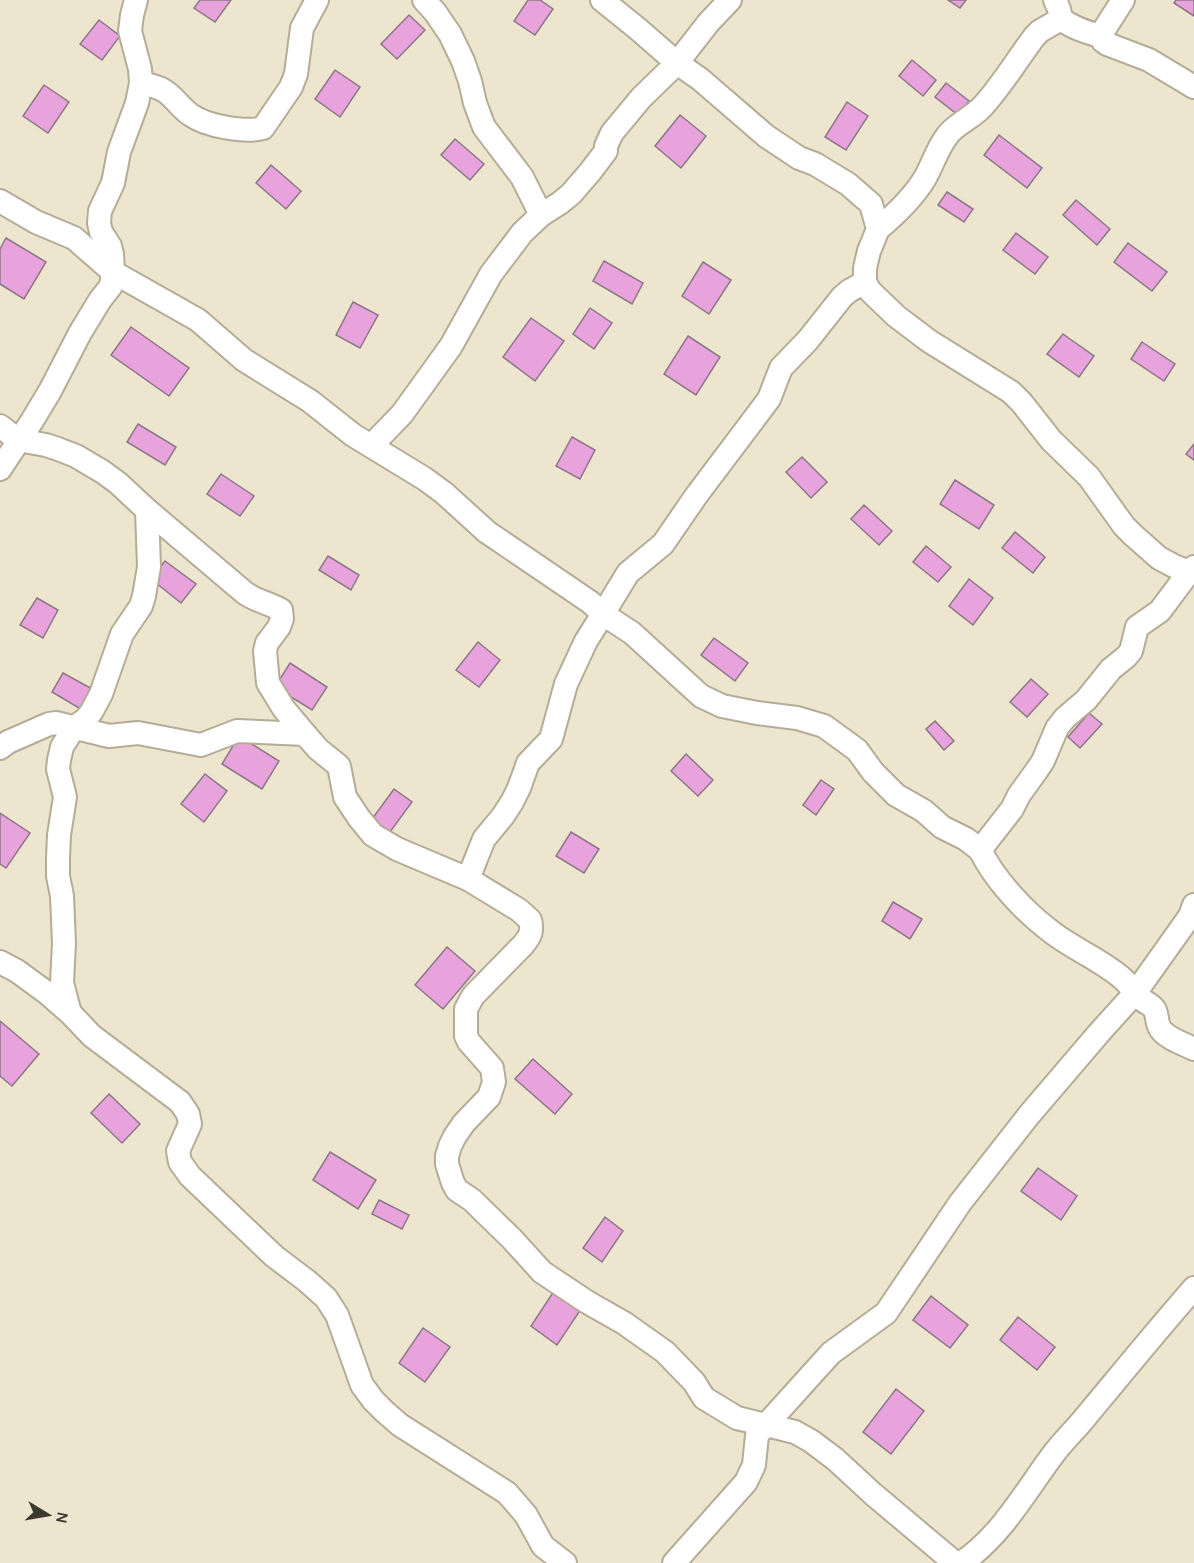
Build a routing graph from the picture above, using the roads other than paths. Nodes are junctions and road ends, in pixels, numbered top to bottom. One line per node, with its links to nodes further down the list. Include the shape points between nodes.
1 (136, 0): 10 (street, via 130,31)
2 (317, 0): 10 (street, via 302,28 291,87 263,128 208,123 191,115 165,90)
3 (424, 0): 15 (street, via 445,27 463,61 484,127 522,177)
4 (602, 0): 9 (street)
5 (730, 0): 9 (street)
6 (1123, 0): 8 (street)
7 (1058, 9): 8 (street, via 1068,24); 14 (street, via 985,104 949,133 926,176)
8 (1100, 36): 11 (street, via 1107,44 1149,60)
9 (677, 63): 13 (street, via 766,136 848,184); 15 (street, via 612,134 606,151 590,172 565,199)
10 (141, 83): 17 (street, via 118,152 113,183 100,211 99,223 110,246)
11 (1194, 87)
12 (0, 201): 17 (street, via 74,238)
13 (871, 204): 14 (street); 16 (street)
14 (899, 212): 16 (street)
15 (541, 215): 21 (street, via 490,274 451,346 402,414)
16 (878, 229): 18 (street, via 869,251)
17 (113, 272): 20 (street, via 109,290); 21 (street, via 190,315 244,360 310,401)
18 (865, 282): 24 (street, via 878,300 921,335 1011,392 1089,477 1133,535 1159,558); 25 (street, via 842,297 782,368 769,399 663,544 628,573)
19 (0, 426): 20 (street)
20 (18, 440): 22 (street); 23 (street, via 76,456 118,483)
21 (371, 446): 25 (street, via 425,479 487,532)
22 (0, 469)
23 (147, 510): 26 (street, via 149,567 144,596 122,634 97,701 86,719); 27 (street, via 245,593 281,610 282,620 265,651 268,683)
24 (1192, 570): 29 (street, via 1160,611 1137,627 1126,657 1057,728 1043,761)
25 (603, 614): 29 (street, via 632,633 701,696 722,705 824,726 857,750 896,795); 30 (street, via 566,684 552,739 528,763 512,802 484,839)
26 (75, 727): 27 (street, via 109,736 138,734 201,745 237,731); 28 (street, via 49,724); 34 (street, via 62,747 58,769 65,797 58,858 64,943 62,983)
27 (305, 734): 30 (street, via 339,766 345,797 373,835)
28 (0, 748)
29 (980, 850): 33 (street, via 994,874 1048,930 1122,978)
30 (468, 879): 37 (street, via 519,910 532,926 529,938 473,996 466,1009 466,1035 492,1068 494,1082 489,1097 464,1123 450,1146 447,1164 453,1183 542,1272 665,1352 704,1398 737,1418)
31 (1194, 904): 33 (street, via 1190,916)
32 (0, 962): 34 (street)
33 (1136, 992): 35 (street, via 1153,1007 1164,1033); 37 (street, via 1029,1115 960,1203 886,1313 831,1353)
34 (70, 1013): 38 (street, via 92,1036 180,1102 190,1124 178,1151 189,1176 274,1256 326,1298 337,1316 362,1385 373,1400 400,1425 507,1493 526,1515 543,1546)
35 (1194, 1048)
36 (1194, 1288): 41 (street, via 1057,1450 997,1530 978,1552)
37 (766, 1424): 39 (street, via 757,1435 754,1465 746,1482); 40 (street, via 795,1432 835,1459)
38 (565, 1563)
39 (674, 1563)
40 (955, 1563)
41 (961, 1563)

